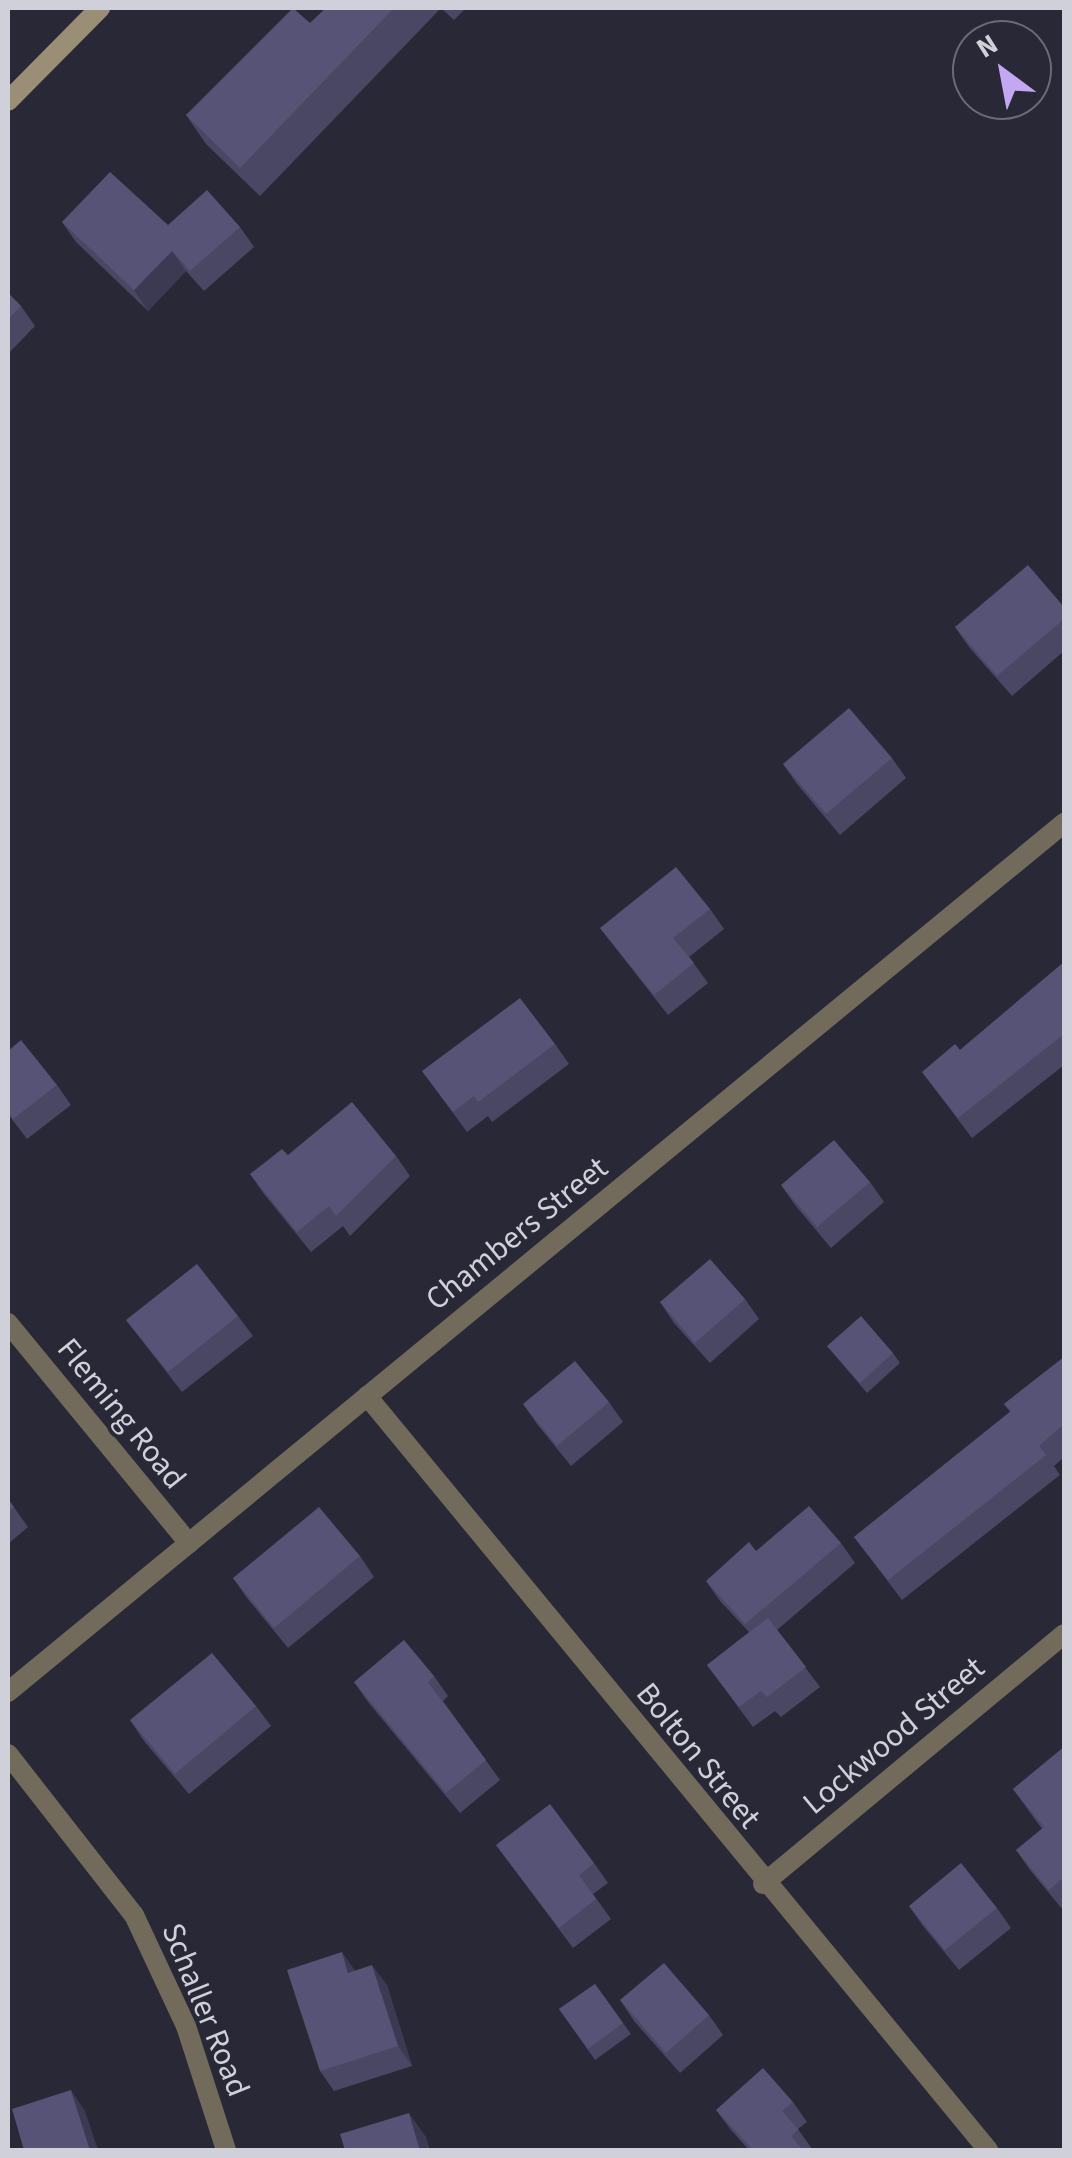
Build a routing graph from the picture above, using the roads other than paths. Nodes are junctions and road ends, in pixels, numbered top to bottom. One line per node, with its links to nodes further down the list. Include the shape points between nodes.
1 (100, 8): 2 (street)
2 (8, 101)
3 (1064, 824): 5 (street, Chambers Street)
4 (8, 1322): 6 (street, Fleming Road)
5 (367, 1396): 6 (street, Chambers Street); 10 (street, Bolton Street)
6 (189, 1543): 8 (street, Chambers Street)
7 (1064, 1634): 10 (street, Lockwood Street)
8 (8, 1692)
9 (8, 1754): 11 (street, Schaller Road, via 134,1915 186,2026)
10 (763, 1884): 12 (street, Bolton Street)
11 (226, 2150)
12 (988, 2150)

